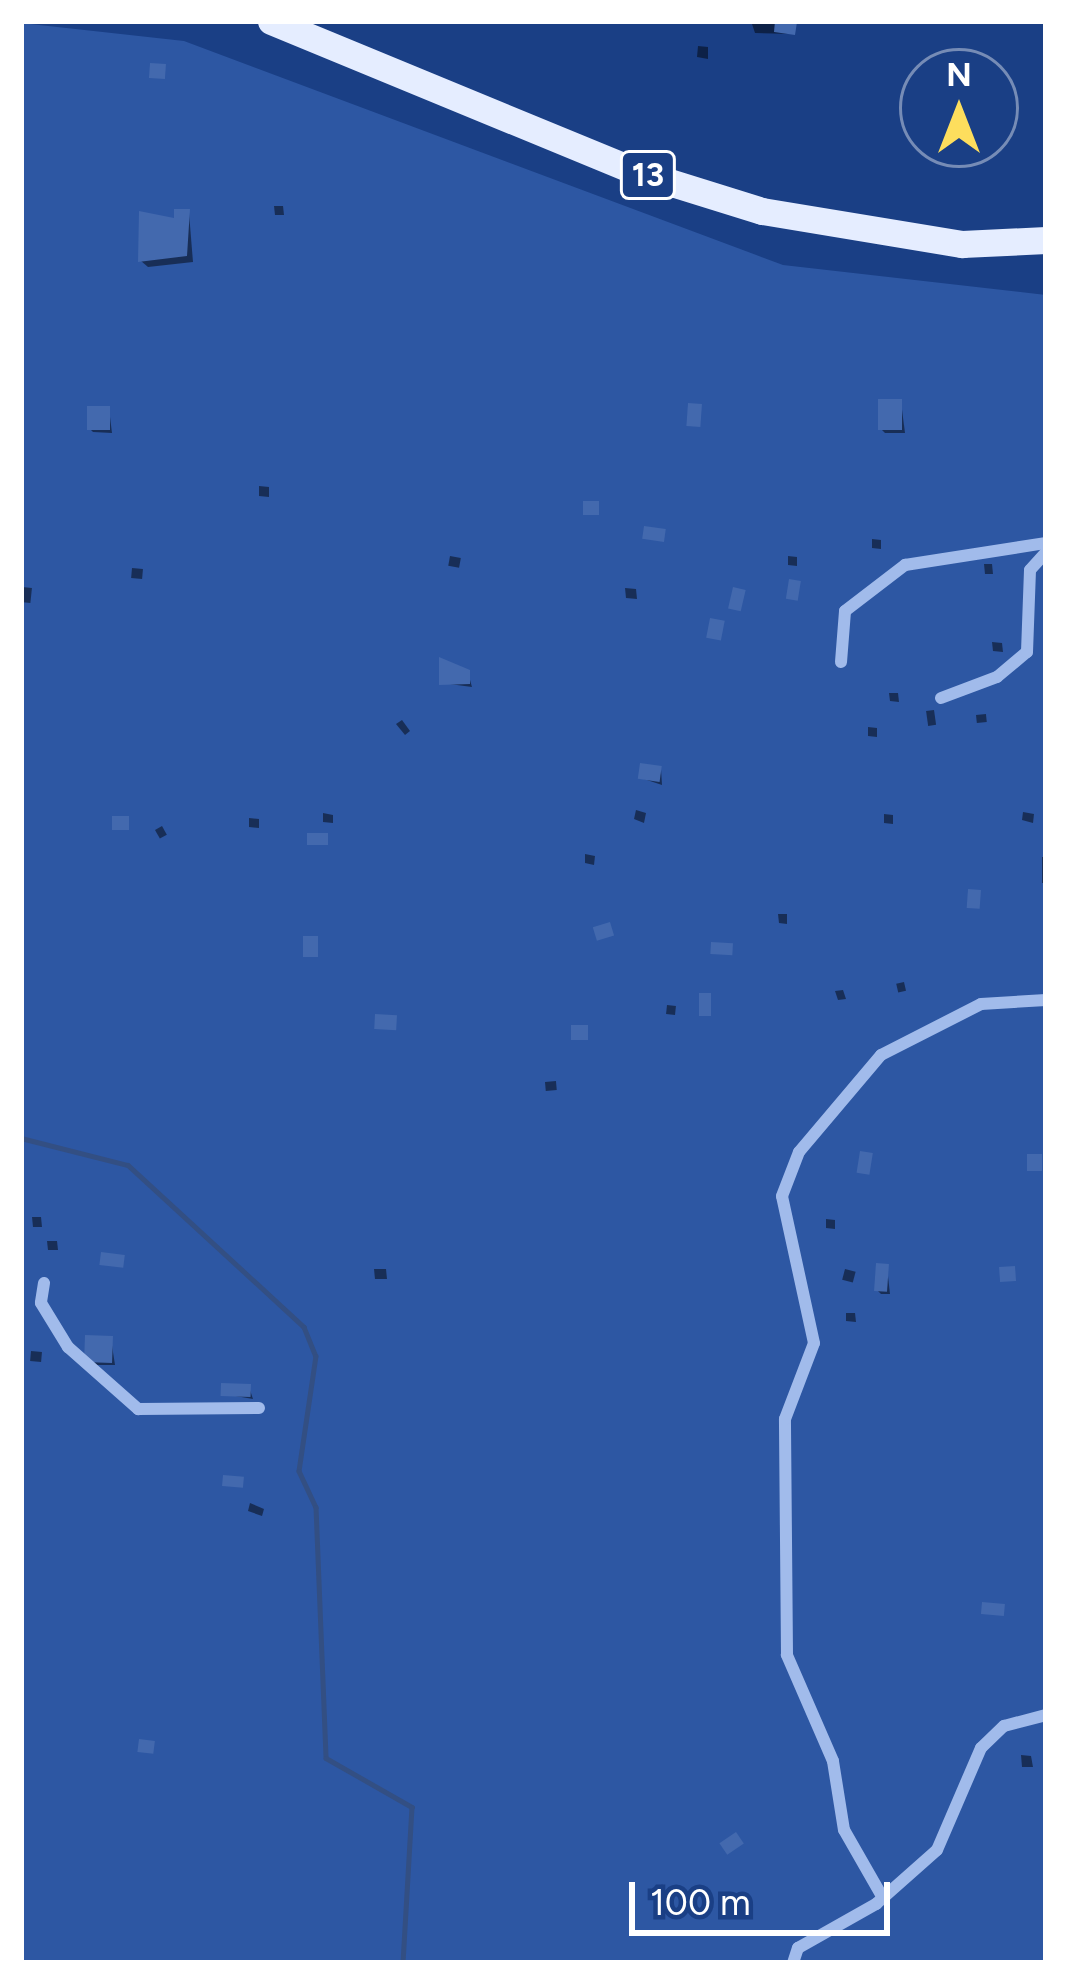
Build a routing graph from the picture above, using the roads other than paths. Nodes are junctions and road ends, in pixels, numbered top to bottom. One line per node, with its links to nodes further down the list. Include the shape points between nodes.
1 (271, 21): 2 (main road, 13, via 640,173 762,211 870,235)
2 (1038, 245)
3 (1046, 542): 5 (street, via 905,565 844,611)
4 (1046, 552): 6 (street, via 1030,570 1027,652 997,677)
5 (841, 662)
6 (941, 698)
7 (1046, 1000): 11 (street, via 981,1004 881,1055 799,1151 782,1196 814,1343 784,1419 787,1655 833,1761 844,1830)
8 (44, 1282): 9 (street, via 41,1303 68,1347 138,1409)
9 (259, 1408)
10 (1046, 1714): 11 (street, via 1004,1726 981,1748 937,1850)
11 (883, 1898): 12 (street, via 798,1948)
12 (793, 1963)

